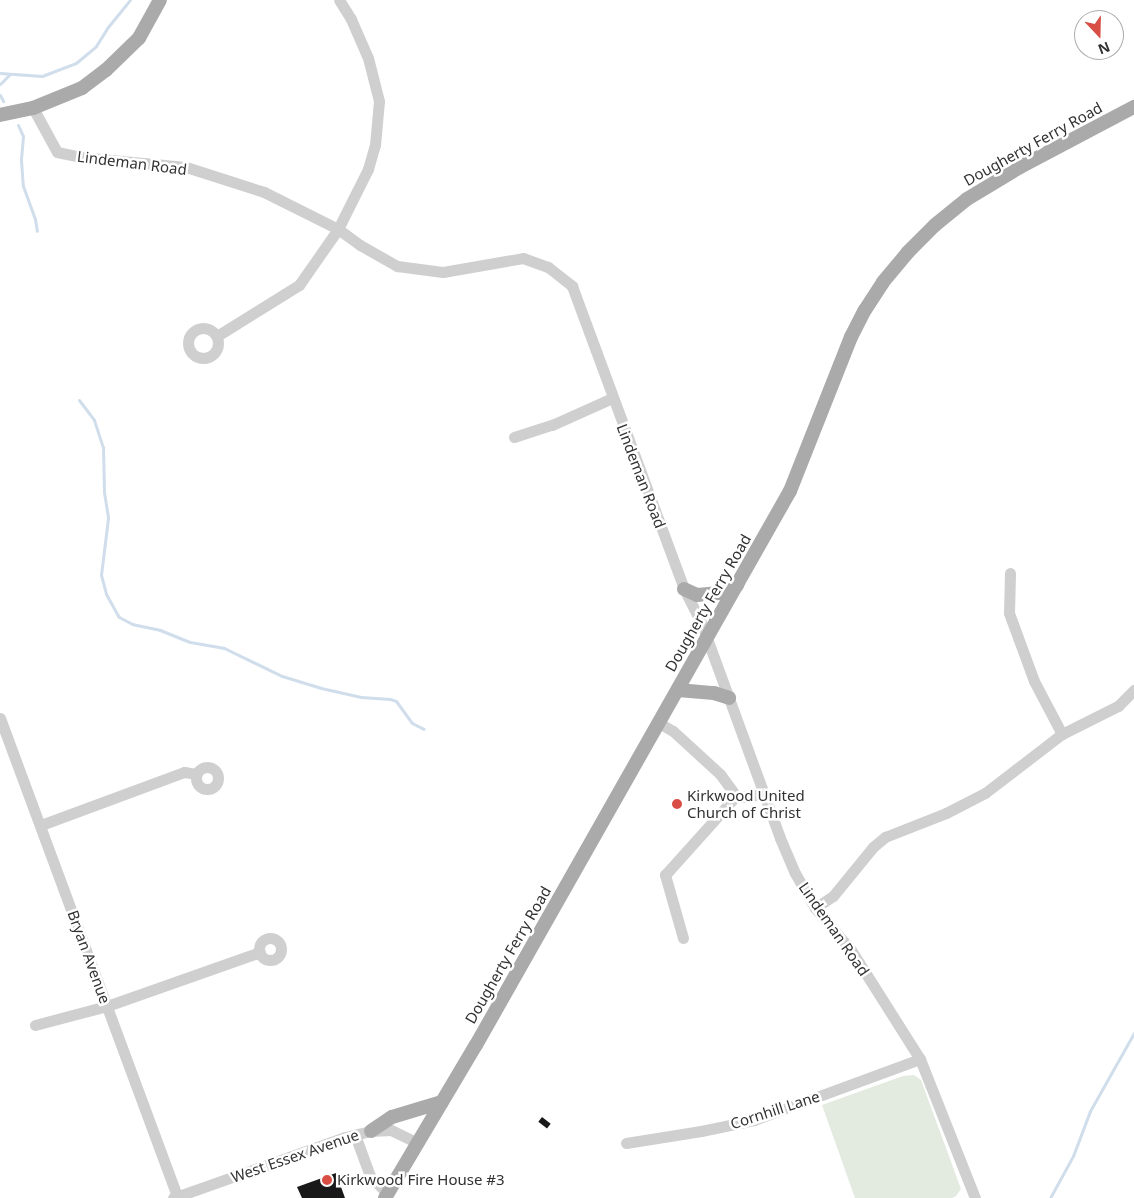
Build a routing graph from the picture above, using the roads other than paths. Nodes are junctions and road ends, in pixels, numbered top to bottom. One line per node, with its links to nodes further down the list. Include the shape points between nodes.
1 (160, 0): 4 (main road, via 139,38 106,70 82,88)
2 (340, 0): 6 (street, via 368,58 379,100 376,145 368,169)
3 (1134, 107): 11 (main road, Dougherty Ferry Road, via 984,188 935,225 898,264 865,310 790,491)
4 (33, 108): 5 (main road); 6 (street, Lindeman Road, via 57,152 186,167 264,192)
5 (0, 115)
6 (338, 229): 7 (street, via 299,285); 8 (street, Lindeman Road, via 360,246 398,266 443,272 523,258 548,267 572,286)
7 (217, 336)
8 (612, 398): 9 (street, via 552,425); 12 (street, Lindeman Road)
9 (514, 437)
10 (1010, 573): 19 (street, via 1009,613 1039,693)
11 (737, 585): 12 (main road, via 720,594 697,595); 13 (main road, Dougherty Ferry Road)
12 (684, 589): 13 (street, Lindeman Road)
13 (707, 638): 14 (main road, Dougherty Ferry Road); 16 (street, Lindeman Road)
14 (678, 690): 16 (main road, via 714,693); 18 (main road, Dougherty Ferry Road)
15 (1134, 690): 19 (street, via 1118,706)
16 (729, 698): 21 (street, Lindeman Road)
17 (0, 718): 23 (street, Bryan Avenue)
18 (659, 723): 22 (street, via 673,731 720,774); 30 (main road, Dougherty Ferry Road)
19 (1062, 734): 24 (street, via 985,793 946,813 885,837 833,896)
20 (196, 774): 23 (street, via 184,772)
21 (764, 794): 22 (street); 24 (street, Lindeman Road, via 795,874)
22 (736, 796): 25 (street, via 665,875)
23 (41, 825): 27 (street, Bryan Avenue)
24 (815, 908): 29 (street, Lindeman Road, via 851,950)
25 (683, 938)
26 (260, 952): 27 (street)
27 (106, 1006): 28 (street); 36 (street, Bryan Avenue)
28 (35, 1024)
29 (920, 1059): 34 (street, Cornhill Lane, via 754,1120); 37 (street, Lindeman Road)
30 (442, 1102): 31 (main road, via 392,1117); 33 (main road, Dougherty Ferry Road)
31 (372, 1131): 32 (street, West Essex Avenue); 33 (street, West Essex Avenue, via 391,1130)
32 (355, 1135): 35 (street, via 370,1176); 36 (street, West Essex Avenue)
33 (418, 1143): 35 (main road, Dougherty Ferry Road)
34 (626, 1143)
35 (387, 1196)
36 (175, 1197)
37 (975, 1198)

